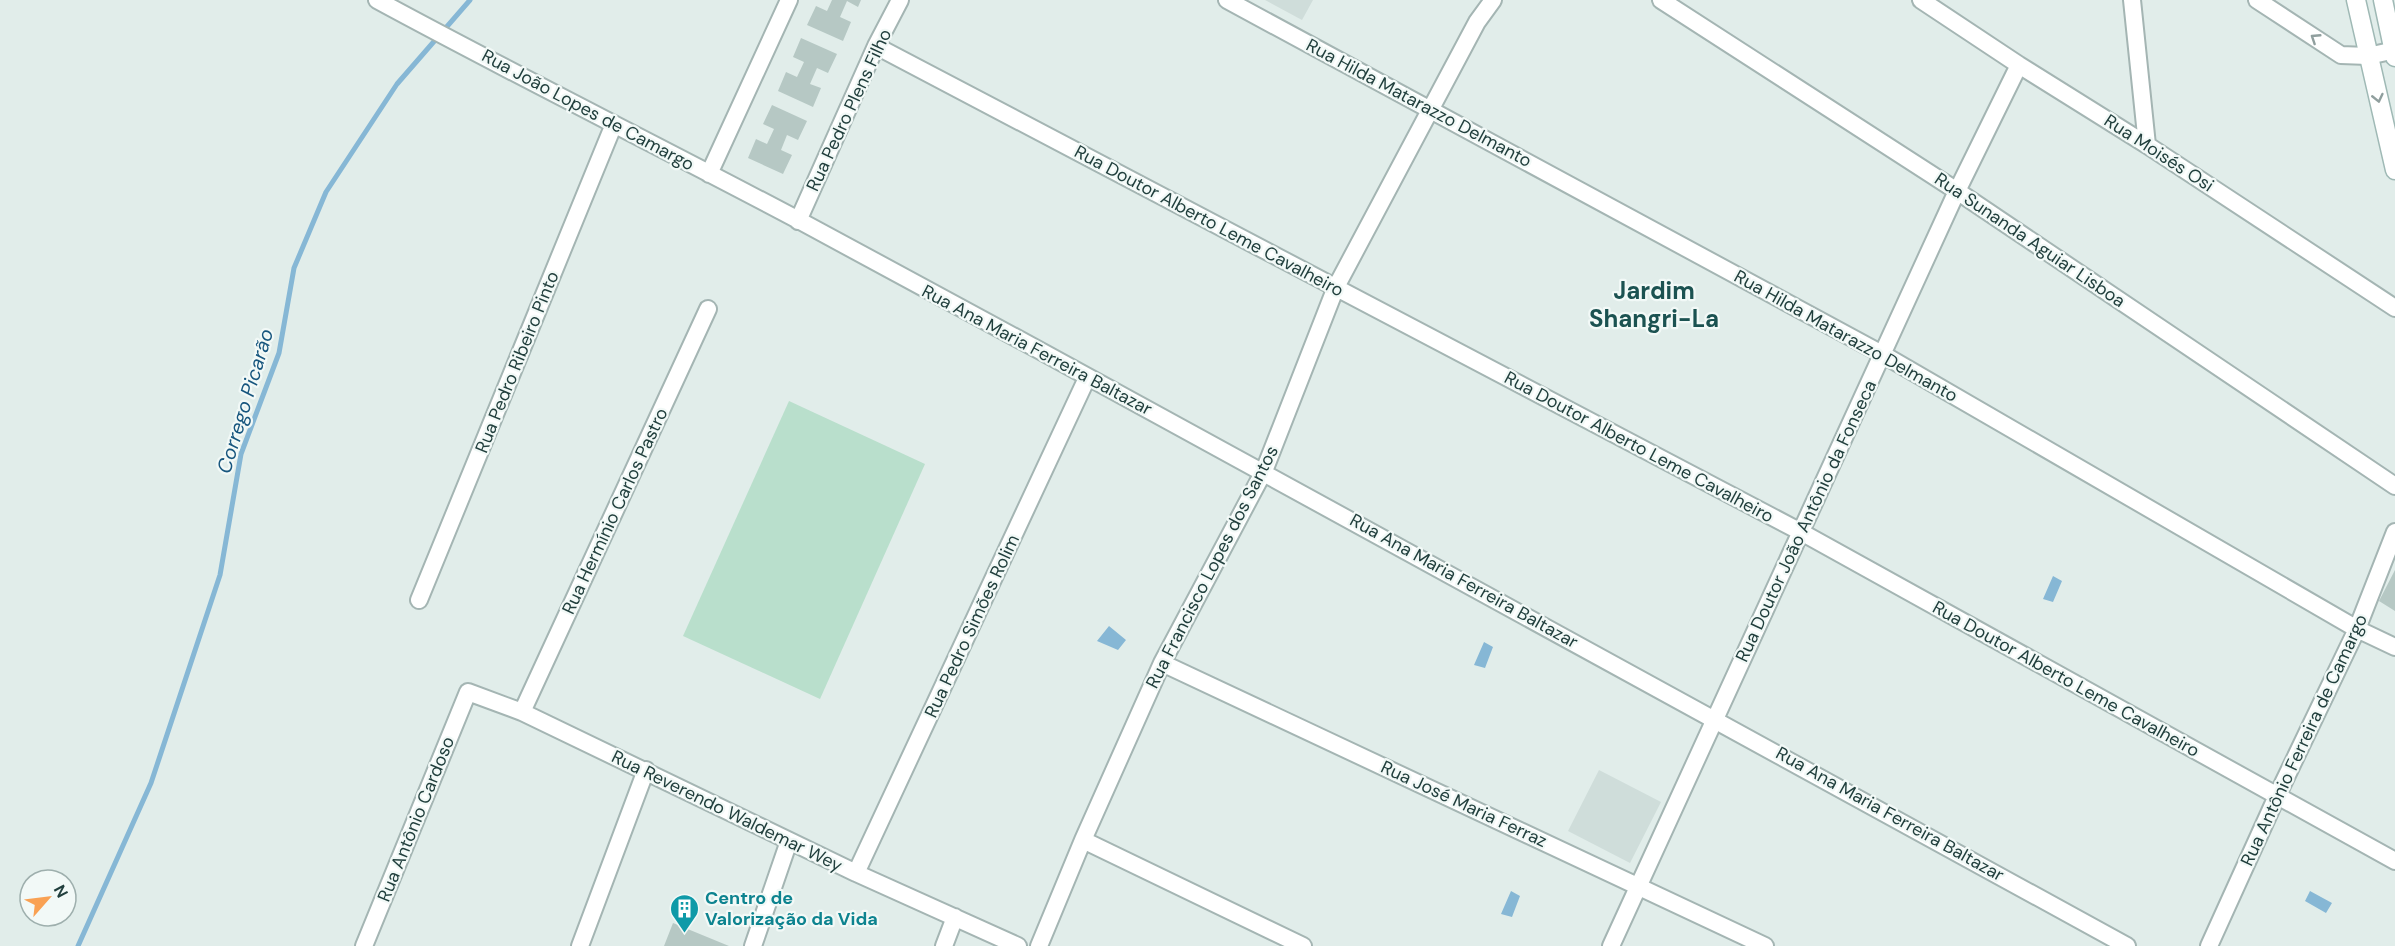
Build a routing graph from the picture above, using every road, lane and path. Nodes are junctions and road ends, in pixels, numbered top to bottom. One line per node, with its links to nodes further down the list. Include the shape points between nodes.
1 (377, 0): 17 (street, Rua João Lopes de Camargo)
2 (789, 0): 20 (street)
3 (900, 0): 12 (street, Rua Pedro Plens Filho)
4 (1227, 0): 16 (street, Rua Hilda Matarazzo Delmanto)
5 (1493, 0): 16 (street, Rua Francisco Lopes dos Santos)
6 (1661, 0): 21 (street, Rua Sunanda Aguiar Lisboa)
7 (1921, 0): 15 (street, Rua Moisés Osi)
8 (2132, 0): 18 (street)
9 (2257, 0): 14 (street, one-way to 9, via 2341,56)
10 (2356, 0): 14 (main road)
11 (2383, 0): 13 (main road)
12 (876, 46): 22 (street, Rua Pedro Plens Filho); 23 (street, Rua Doutor Alberto Leme Cavalheiro)
13 (2394, 52): 14 (street)
14 (2368, 56): 19 (main road, one-way to 19)
15 (2019, 65): 18 (street, Rua Moisés Osi); 21 (street, Rua Doutor João Antônio da Fonseca)
16 (1430, 109): 23 (street, Rua Francisco Lopes dos Santos); 26 (street, Rua Hilda Matarazzo Delmanto)
17 (614, 124): 20 (street, Rua João Lopes de Camargo); 32 (street, Rua Pedro Ribeiro Pinto)
18 (2147, 145): 24 (street, Rua Moisés Osi)
19 (2395, 170)
20 (709, 174): 22 (street, Rua João Lopes de Camargo)
21 (1957, 191): 26 (street, Rua Doutor João Antônio da Fonseca); 29 (street, Rua Sunanda Aguiar Lisboa)
22 (798, 220): 27 (street, Rua Ana Maria Ferreira Baltazar)
23 (1336, 287): 28 (street, Rua Francisco Lopes dos Santos); 30 (street, Rua Doutor Alberto Leme Cavalheiro)
24 (2395, 308)
25 (708, 309): 37 (street, Rua Hermínio Carlos Pastro)
26 (1882, 354): 30 (street, Rua Doutor João Antônio da Fonseca); 33 (street, Rua Hilda Matarazzo Delmanto)
27 (1087, 378): 28 (street, Rua Ana Maria Ferreira Baltazar); 44 (street, Rua Pedro Simões Rolim)
28 (1264, 471): 35 (street, Rua Francisco Lopes dos Santos); 38 (street, Rua Ana Maria Ferreira Baltazar)
29 (2395, 486)
30 (1801, 532): 38 (street, Rua Doutor João Antônio da Fonseca); 40 (street, Rua Doutor Alberto Leme Cavalheiro)
31 (2395, 532): 33 (street, Rua Antônio Ferreira de Camargo)
32 (419, 600)
33 (2357, 629): 34 (street, Rua Hilda Matarazzo Delmanto); 40 (street, Rua Antônio Ferreira de Camargo)
34 (2395, 647)
35 (1162, 663): 41 (street, Rua Francisco Lopes dos Santos); 45 (street, Rua José Maria Ferraz)
36 (468, 692): 37 (street, Rua Reverendo Waldemar Wey); 47 (street, Rua Antônio Cardoso)
37 (522, 712): 39 (street, Rua Reverendo Waldemar Wey)
38 (1716, 718): 45 (street, Rua Doutor João Antônio da Fonseca); 56 (street, Rua Ana Maria Ferreira Baltazar)
39 (646, 770): 42 (street, Rua Reverendo Waldemar Wey); 48 (street)
40 (2277, 796): 43 (street, Rua Doutor Alberto Leme Cavalheiro); 57 (street, Rua Antônio Ferreira de Camargo)
41 (1083, 840): 52 (street, Rua Francisco Lopes dos Santos); 53 (street)
42 (789, 841): 44 (street, Rua Reverendo Waldemar Wey); 49 (street)
43 (2395, 861)
44 (856, 873): 46 (street, Rua Reverendo Waldemar Wey)
45 (1639, 885): 54 (street, Rua Doutor João Antônio da Fonseca); 55 (street, Rua José Maria Ferraz)
46 (955, 917): 50 (street); 51 (street, Rua Reverendo Waldemar Wey)
47 (364, 946)
48 (580, 946)
49 (753, 946)
50 (944, 946)
51 (1018, 946)
52 (1039, 946)
53 (1303, 946)
54 (1611, 946)
55 (1765, 946)
56 (2127, 946)
57 (2209, 946)

